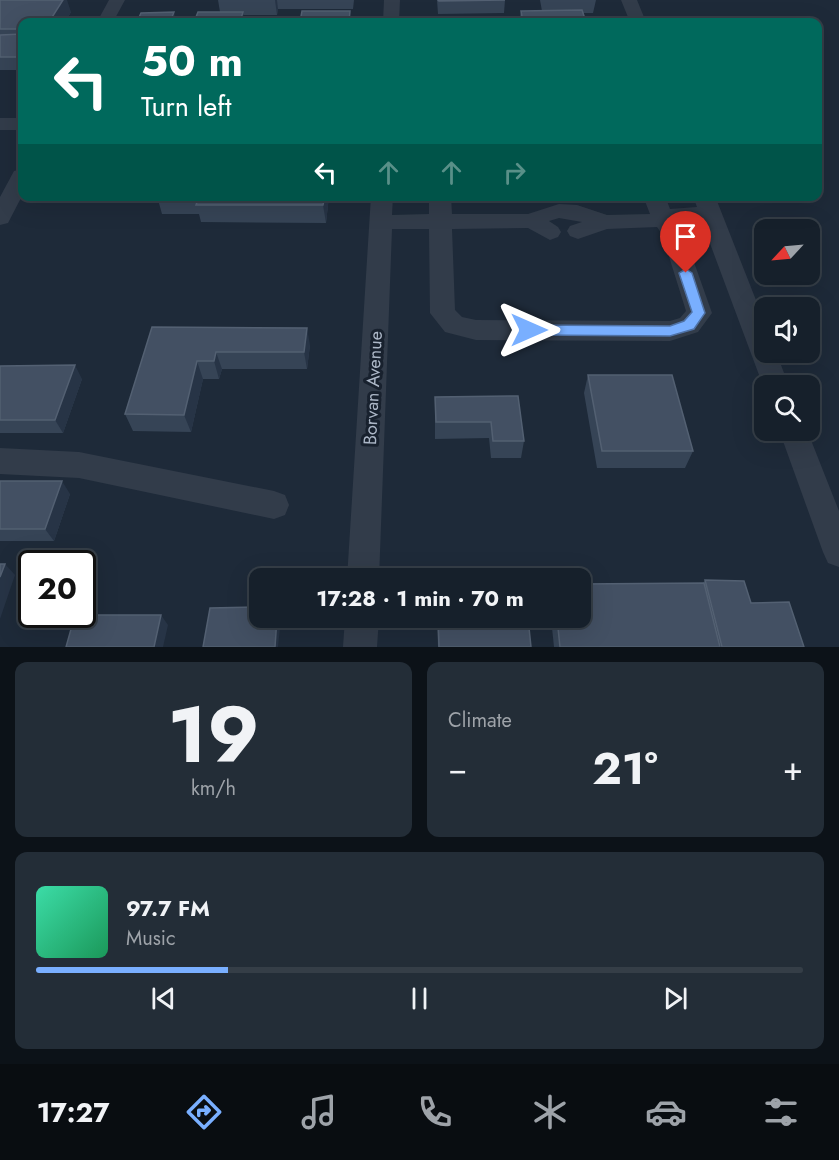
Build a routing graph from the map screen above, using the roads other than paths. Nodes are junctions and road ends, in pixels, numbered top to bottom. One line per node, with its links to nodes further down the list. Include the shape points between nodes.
1 (117, 0): 4 (street)
2 (392, 0): 5 (street)
3 (629, 0): 6 (street)
4 (107, 18)
5 (391, 18)
6 (636, 18)
7 (0, 124): 8 (street)
8 (18, 124)
9 (18, 184): 14 (street)
10 (440, 201): 15 (street)
11 (707, 205): 12 (street, via 678,215); 18 (street)
12 (658, 208): 15 (street, via 673,234 699,313 689,325 670,331 476,330 454,325 443,313); 16 (street, via 652,221)
13 (382, 209): 15 (street); 23 (street, Borvan Avenue)
14 (0, 218)
15 (439, 222): 16 (street, via 541,226 546,211 575,211)
16 (605, 222): 17 (street)
17 (578, 231)
18 (772, 375)
19 (797, 441): 22 (street)
20 (0, 460): 21 (street, via 79,465)
21 (274, 505)
22 (839, 552)
23 (364, 568)
24 (361, 628): 25 (street)
25 (360, 647)

